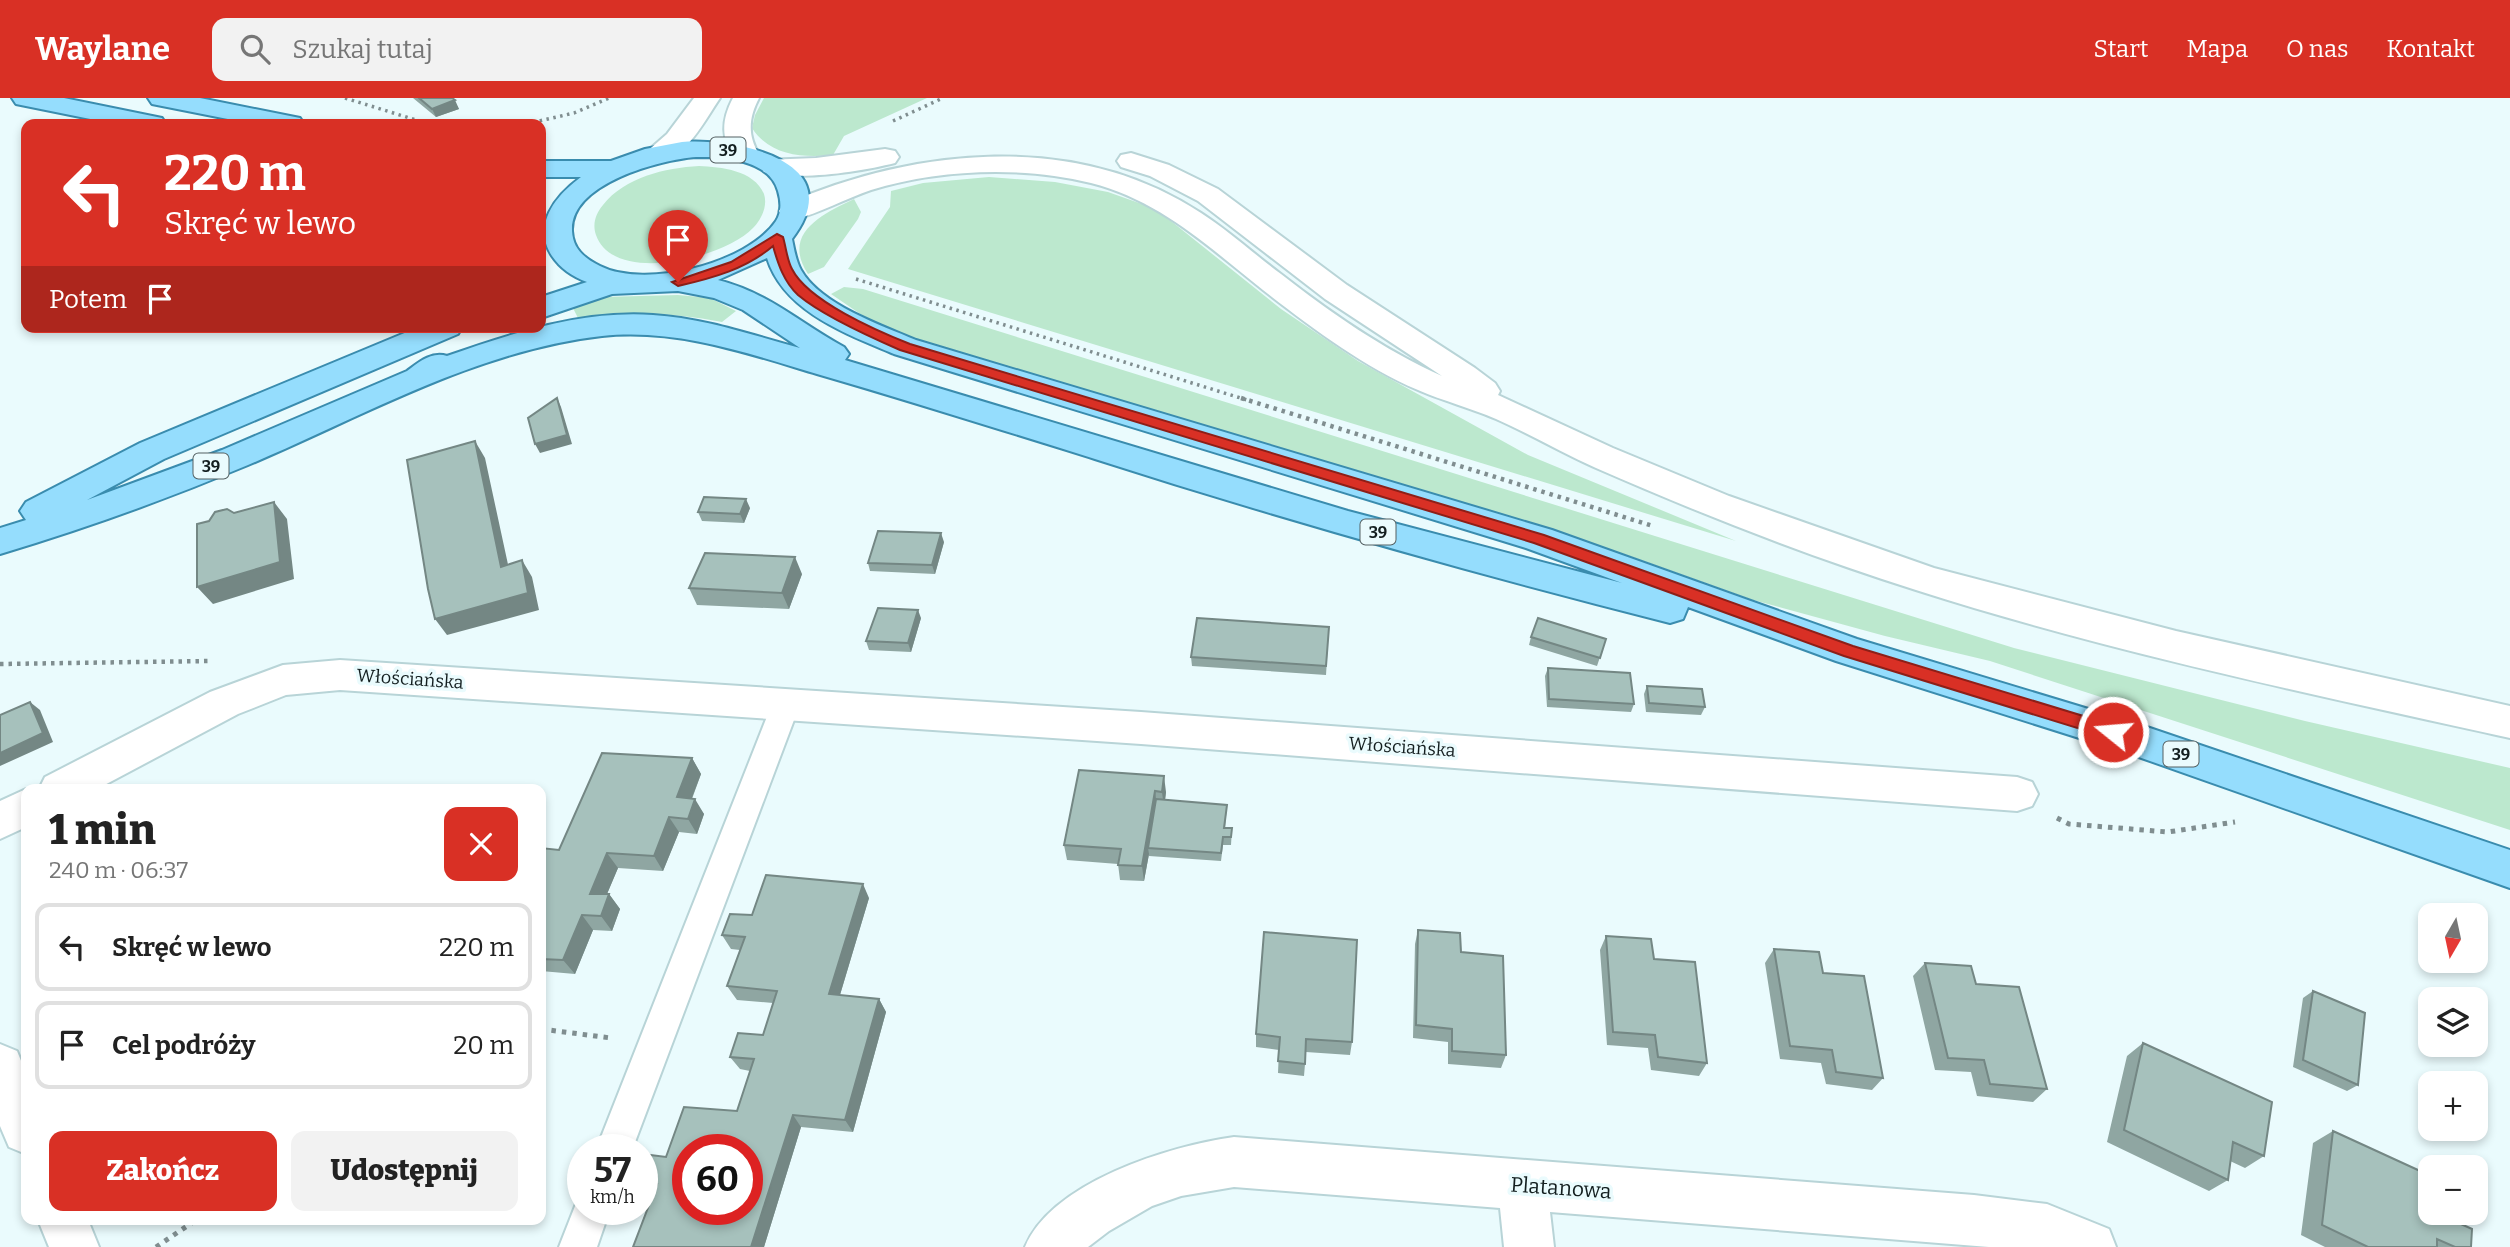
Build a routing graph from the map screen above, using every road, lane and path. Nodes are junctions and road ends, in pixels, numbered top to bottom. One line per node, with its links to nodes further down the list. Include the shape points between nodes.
1 (25, 98): 7 (main road)
2 (161, 98): 8 (main road)
3 (345, 98): 9 (path)
4 (609, 98): 10 (path)
5 (707, 98): 12 (street, via 677,141)
6 (746, 98): 11 (street, via 736,131 736,141)
7 (128, 119)
8 (266, 119)
9 (413, 119)
10 (546, 119)
11 (745, 153): 12 (main road, 39, via 704,149); 13 (main road, 39)
12 (658, 154): 15 (main road, 39)
13 (774, 166): 16 (main road, 39, via 785,175 795,198); 28 (street, via 849,163 915,151 995,145 1082,150 1141,164 1210,194 1316,278 1451,364)
14 (546, 169): 15 (main road)
15 (614, 169): 17 (main road, 39, via 578,193)
16 (785, 224): 19 (main road, 39, via 759,252 708,275); 28 (street, via 854,187 900,176 962,167 1021,166 1101,177 1157,197 1192,216 1275,284 1382,357 1422,379); 32 (main road, 39, via 786,269 803,292 864,330 905,347 1539,539)
17 (550, 236): 20 (main road, 39, via 583,271)
18 (845, 276): 29 (path)
19 (678, 282): 20 (main road, 39); 27 (main road, 39, via 732,294 764,309 831,354)
20 (623, 283): 21 (main road, 39)
21 (546, 306)
22 (410, 333): 25 (main road)
23 (433, 333): 25 (main road, 39)
24 (492, 333): 26 (main road, 39)
25 (385, 354): 30 (main road, 39, via 152,451)
26 (418, 378): 27 (main road, via 499,348 555,334 633,324 672,326 724,338); 31 (main road, 39, via 234,458)
27 (914, 390): 32 (main road, 39, via 1178,474 1553,581)
28 (1510, 412): 36 (street, via 1610,461 1742,514 1995,601)
29 (1654, 526)
30 (0, 533)
31 (0, 541)
32 (1849, 651): 38 (main road, 39)
33 (0, 664): 34 (path, via 274,660)
34 (283, 680): 35 (street, Włościańska, via 340,675); 37 (street, Włościańska, via 224,703)
35 (786, 704): 39 (street, Włościańska); 44 (lane)
36 (2510, 722)
37 (70, 784)
38 (2273, 786): 39 (path, via 2235,822 2168,832 2068,824); 42 (main road, 39)
39 (2017, 794)
40 (21, 810): 41 (street)
41 (0, 821)
42 (2510, 869)
43 (546, 1030): 44 (path)
44 (654, 1044): 47 (lane)
45 (0, 1067): 46 (street)
46 (21, 1118)
47 (620, 1134)
48 (1522, 1185): 52 (street, Platanowa, via 1234,1162 1195,1167 1139,1184); 56 (street); 57 (street, Platanowa, via 1974,1220 2047,1229)
49 (65, 1225): 53 (street)
50 (188, 1225): 54 (path)
51 (586, 1225): 55 (lane)
52 (1052, 1246)
53 (74, 1247)
54 (156, 1247)
55 (578, 1247)
56 (1529, 1247)
57 (2091, 1247)

